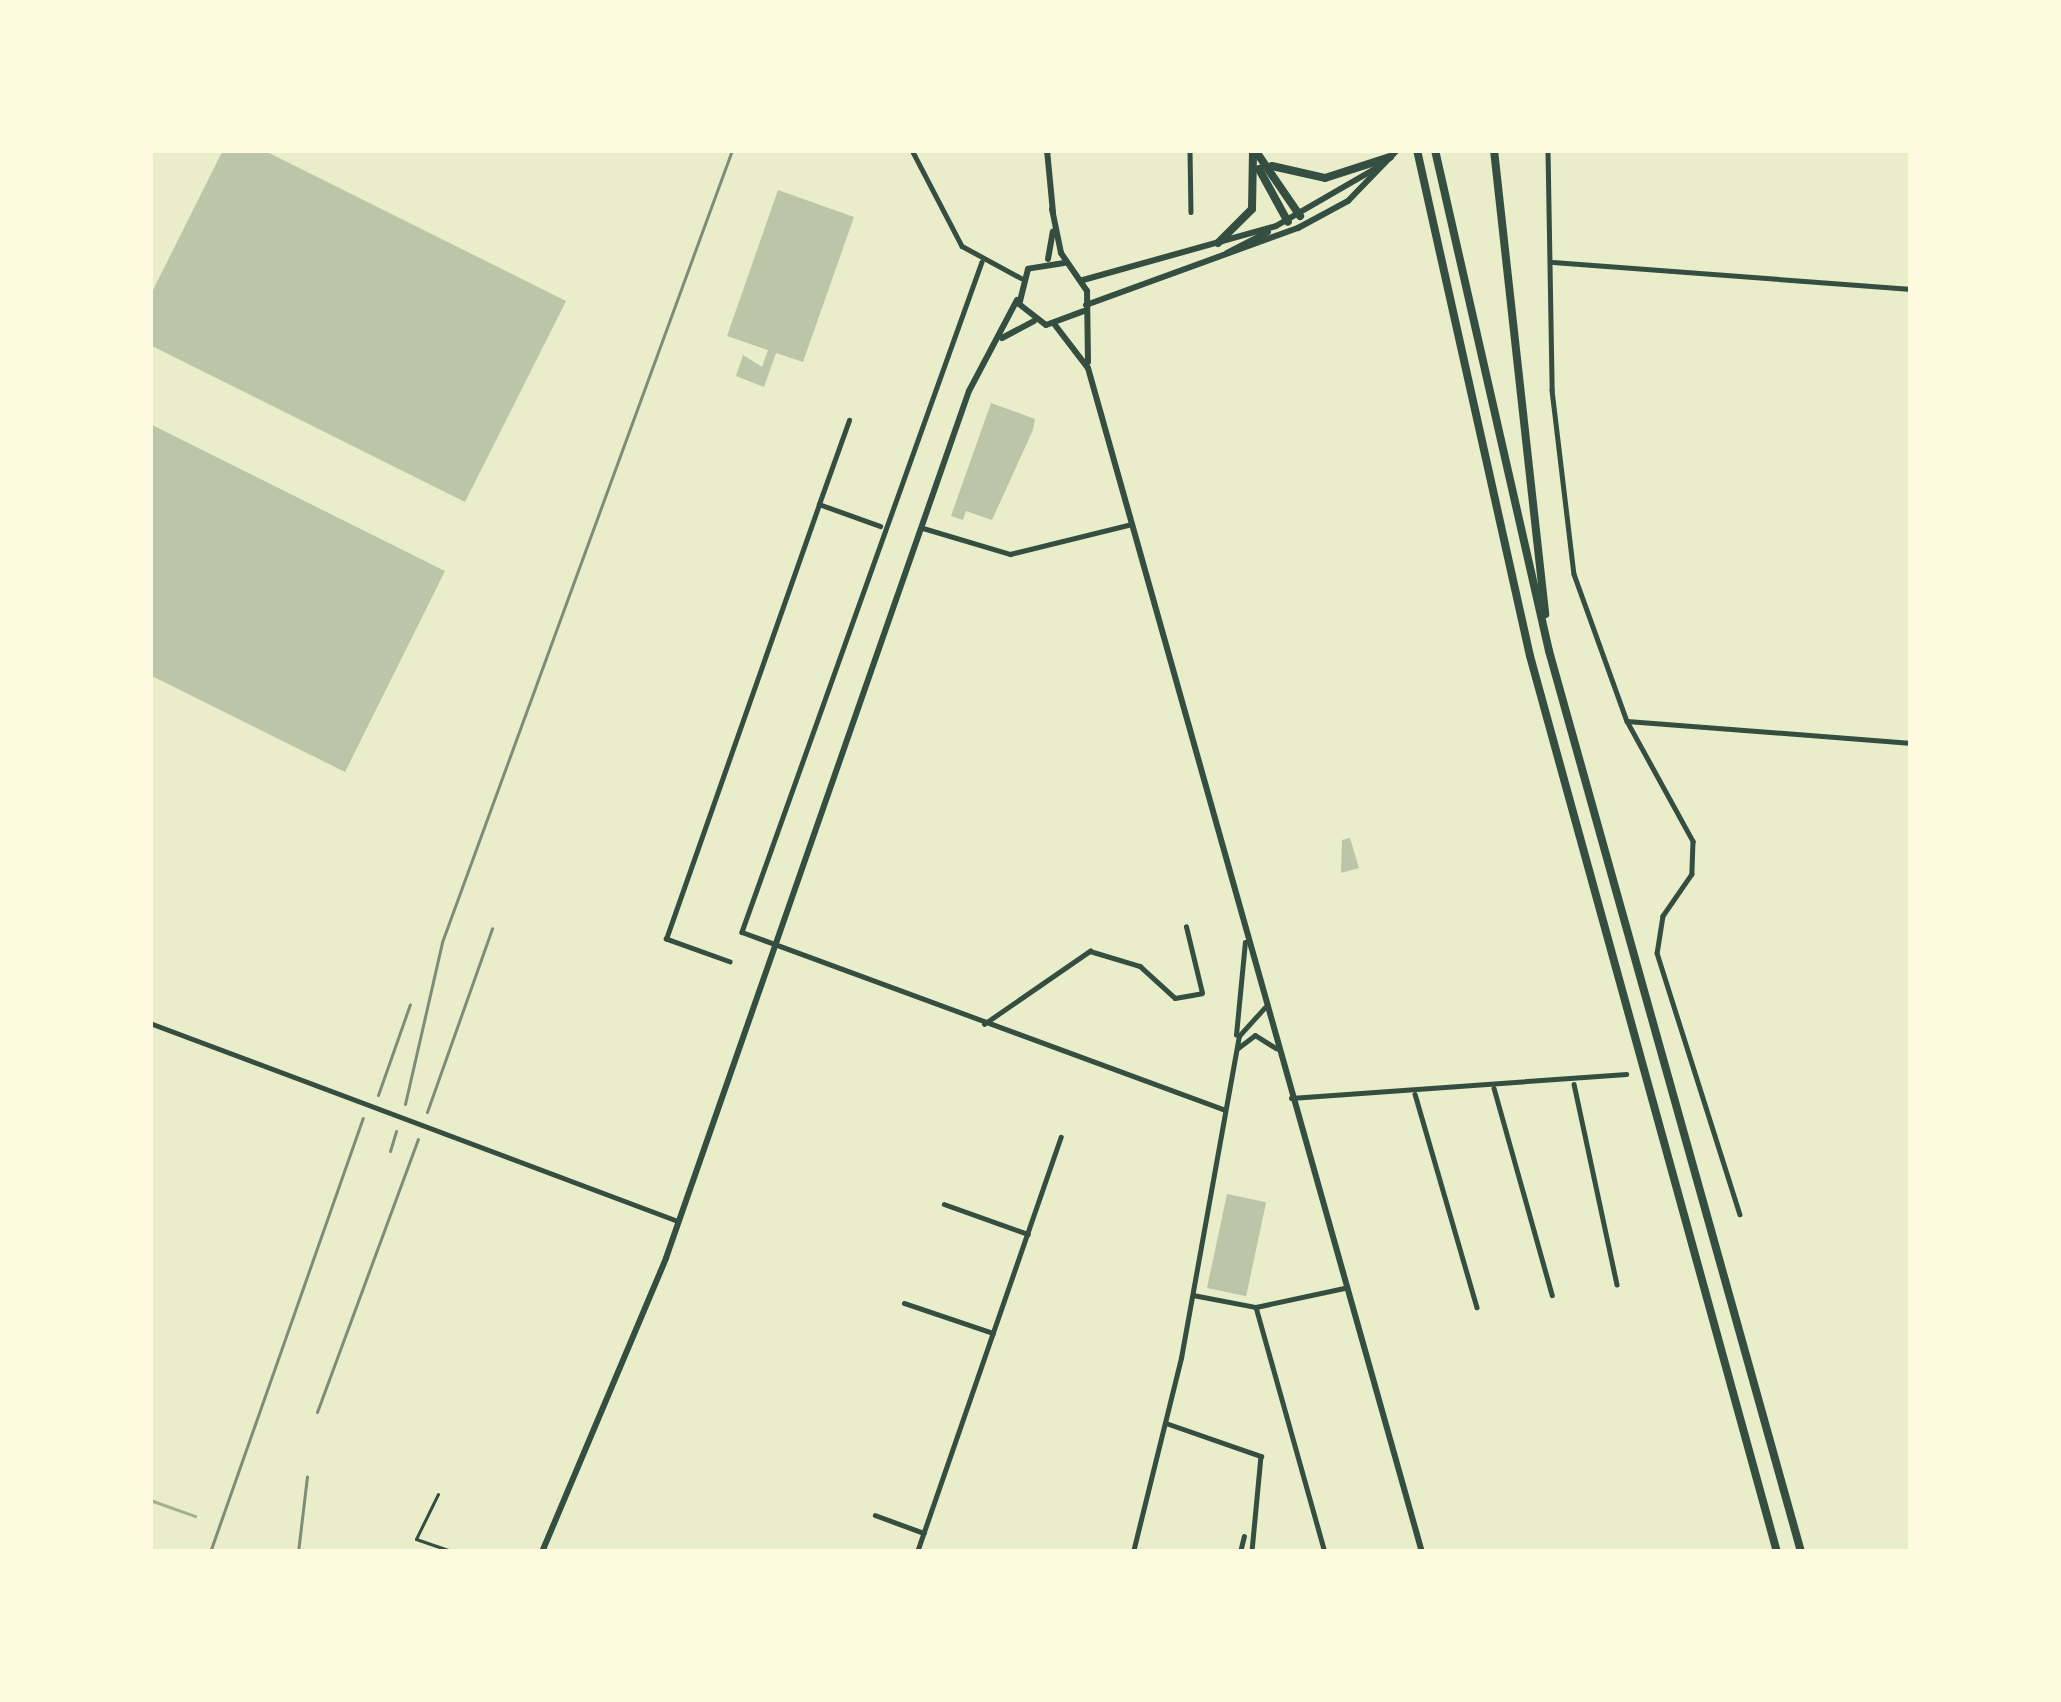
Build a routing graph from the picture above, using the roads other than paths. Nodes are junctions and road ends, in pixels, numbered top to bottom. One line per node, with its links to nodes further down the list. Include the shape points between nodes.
1 (912, 150): 19 (street, via 962,246)
2 (1047, 150): 11 (main road)
3 (1190, 150): 12 (street)
4 (1254, 150): 10 (highway); 14 (highway); 16 (highway, via 1252,209)
5 (1415, 150): 82 (highway, via 1630,1037)
6 (1494, 150): 36 (highway)
7 (1548, 150): 20 (street)
8 (1436, 153): 36 (highway)
9 (1394, 154): 10 (highway, via 1325,178); 13 (main road); 18 (main road, via 1337,208)
10 (1272, 166): 13 (highway)
11 (1052, 209): 17 (main road); 21 (main road)
12 (1191, 212)
13 (1300, 216): 14 (main road)
14 (1288, 221): 15 (main road)
15 (1276, 226): 16 (main road); 18 (main road)
16 (1218, 243): 23 (main road)
17 (1047, 260): 21 (main road); 22 (main road)
18 (1212, 261): 26 (main road)
19 (982, 262): 22 (street); 34 (street)
20 (1553, 262): 24 (street); 37 (street, via 1552,390 1574,574)
21 (1067, 264): 23 (main road)
22 (1021, 278): 25 (main road)
23 (1083, 280): 26 (main road)
24 (1911, 289)
25 (1017, 300): 27 (main road); 29 (main road)
26 (1085, 308): 28 (main road); 30 (main road)
27 (1034, 321): 28 (main road); 29 (main road)
28 (1055, 325): 30 (main road)
29 (994, 344): 35 (main road)
30 (1088, 368): 33 (main road)
31 (848, 420): 32 (street)
32 (819, 504): 34 (street); 42 (street, via 666,938)
33 (1128, 524): 35 (street, via 1010,554); 40 (main road)
34 (881, 526): 41 (street, via 741,926)
35 (923, 528): 41 (main road)
36 (1549, 651): 83 (highway)
37 (1627, 721): 38 (street); 48 (street, via 1693,842 1692,874 1658,931)
38 (1911, 743)
39 (1186, 927): 45 (street, via 1202,993 1175,998 1140,966 1090,951)
40 (1245, 942): 43 (main road); 47 (street)
41 (775, 951): 45 (street); 59 (main road)
42 (730, 962)
43 (1264, 1008): 46 (main road); 47 (street)
44 (150, 1023): 59 (street)
45 (984, 1024): 55 (street)
46 (1276, 1048): 47 (street, via 1255,1035); 54 (main road)
47 (1235, 1052): 55 (street)
48 (1683, 1058): 49 (street); 58 (street)
49 (1673, 1061)
50 (1626, 1074): 51 (street)
51 (1574, 1084): 52 (street); 61 (street)
52 (1494, 1088): 53 (street); 64 (street)
53 (1415, 1093): 54 (street); 67 (street)
54 (1291, 1098): 62 (main road)
55 (1223, 1109): 63 (street)
56 (1061, 1137): 60 (street)
57 (944, 1204): 60 (street)
58 (1740, 1214)
59 (678, 1221): 75 (main road)
60 (1028, 1234): 68 (street)
61 (1617, 1284)
62 (1347, 1288): 66 (street); 81 (main road)
63 (1192, 1295): 66 (street); 69 (street)
64 (1552, 1295)
65 (904, 1303): 68 (street)
66 (1256, 1307): 80 (street)
67 (1478, 1307)
68 (993, 1333): 73 (street)
69 (1166, 1423): 72 (street, via 1261,1456); 77 (street)
70 (438, 1494): 74 (lane, via 416,1539)
71 (874, 1515): 73 (street)
72 (1246, 1530): 78 (street); 79 (street)
73 (924, 1533): 76 (street)
74 (454, 1552)
75 (542, 1552)
76 (917, 1552)
77 (1133, 1552)
78 (1240, 1552)
79 (1252, 1552)
80 (1325, 1552)
81 (1422, 1552)
82 (1777, 1552)
83 (1801, 1552)

